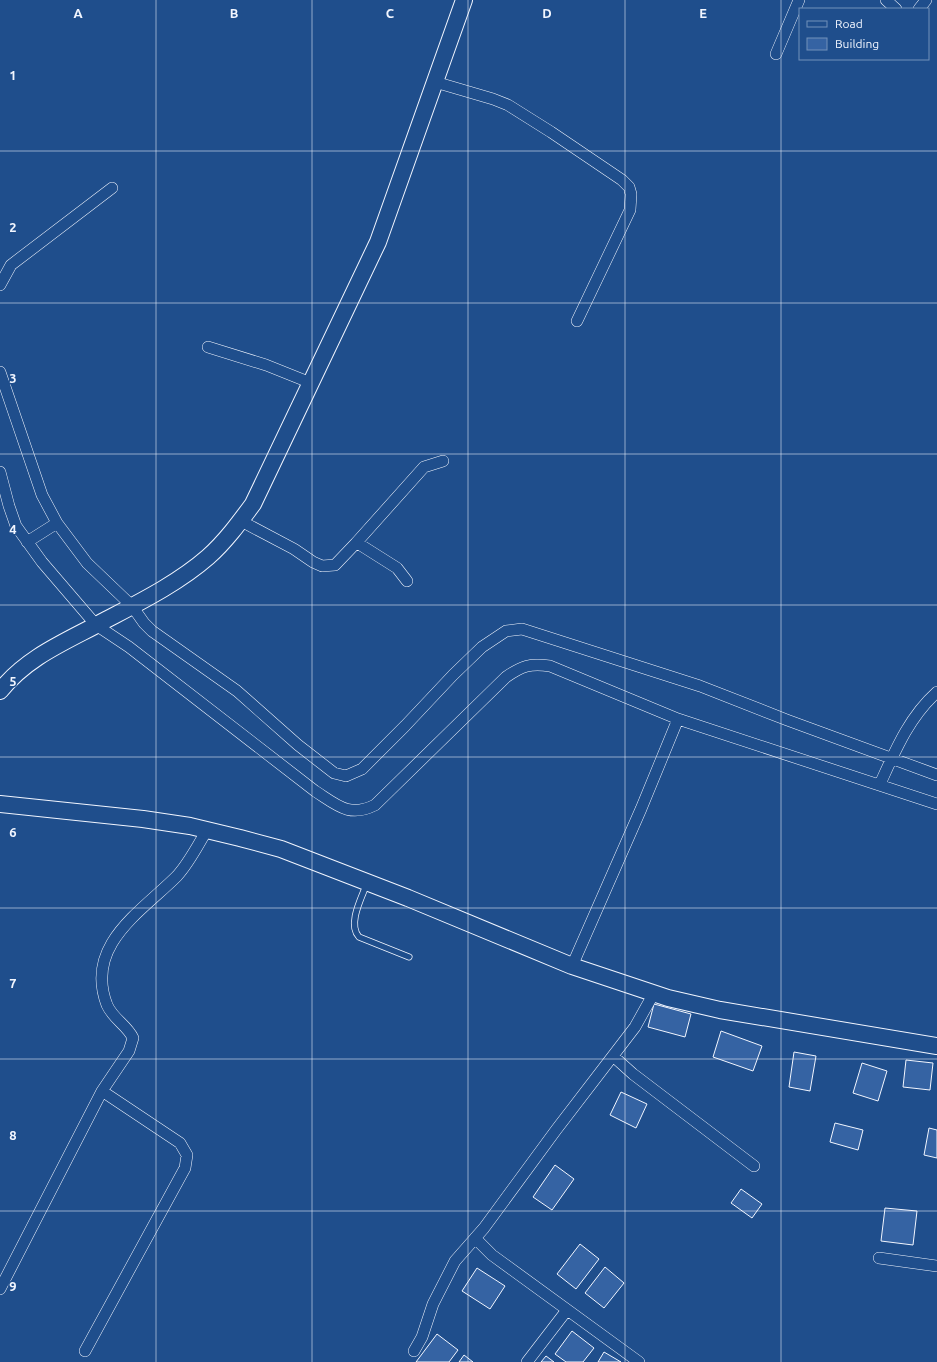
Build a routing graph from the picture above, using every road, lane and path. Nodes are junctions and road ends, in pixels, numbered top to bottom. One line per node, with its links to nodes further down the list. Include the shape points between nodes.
1 (464, 0): 6 (main road)
2 (799, 0): 5 (street)
3 (886, 0): 4 (street)
4 (895, 8)
5 (776, 54)
6 (435, 82): 9 (street, via 508,105 583,153 629,187 630,210); 12 (main road, via 378,242)
7 (112, 188): 8 (street, via 11,265)
8 (0, 285)
9 (577, 322)
10 (208, 347): 12 (street, via 266,365)
11 (0, 372): 16 (street, via 42,495)
12 (310, 383): 15 (main road, via 253,504)
13 (443, 461): 18 (street, via 424,467)
14 (0, 472): 17 (street, via 16,526)
15 (241, 521): 18 (street, via 322,566 335,565); 20 (main road, via 208,557 188,573)
16 (55, 524): 17 (street); 20 (street)
17 (30, 540): 21 (street, via 42,562)
18 (356, 543): 19 (street, via 397,568)
19 (407, 581)
20 (129, 607): 21 (main road); 25 (street, via 152,631 237,691 298,745 339,775 352,775 362,769 482,647 506,631 522,629 700,686)
21 (99, 624): 22 (main road, via 46,650); 24 (street, via 315,791 354,812 375,804 506,677 519,668 534,664 550,666)
22 (0, 691)
23 (937, 692): 25 (street, via 924,704 906,729)
24 (678, 719): 27 (street); 33 (street)
25 (892, 761): 26 (street); 27 (street)
26 (937, 774)
27 (881, 781): 29 (street)
28 (0, 804): 30 (main road, via 136,818)
29 (937, 804)
30 (207, 830): 31 (main road, via 281,849); 37 (street, via 178,875 118,933 107,952 102,976 104,994 108,1007 119,1023 130,1031 133,1044)
31 (367, 882): 32 (lane, via 354,922 355,933 359,937); 33 (main road)
32 (409, 957)
33 (572, 966): 34 (main road)
34 (654, 993): 35 (main road, via 696,1006); 36 (street, via 635,1027)
35 (937, 1046)
36 (613, 1056): 38 (street); 39 (street)
37 (102, 1091): 42 (street); 44 (street, via 180,1143 185,1149 187,1161 162,1212)
38 (754, 1166)
39 (475, 1238): 43 (street, via 492,1255); 45 (street, via 455,1261 433,1304 422,1337)
40 (879, 1258): 41 (street)
41 (937, 1266)
42 (0, 1289)
43 (567, 1310): 46 (street); 47 (street)
44 (85, 1351)
45 (414, 1351)
46 (527, 1362)
47 (639, 1362)

